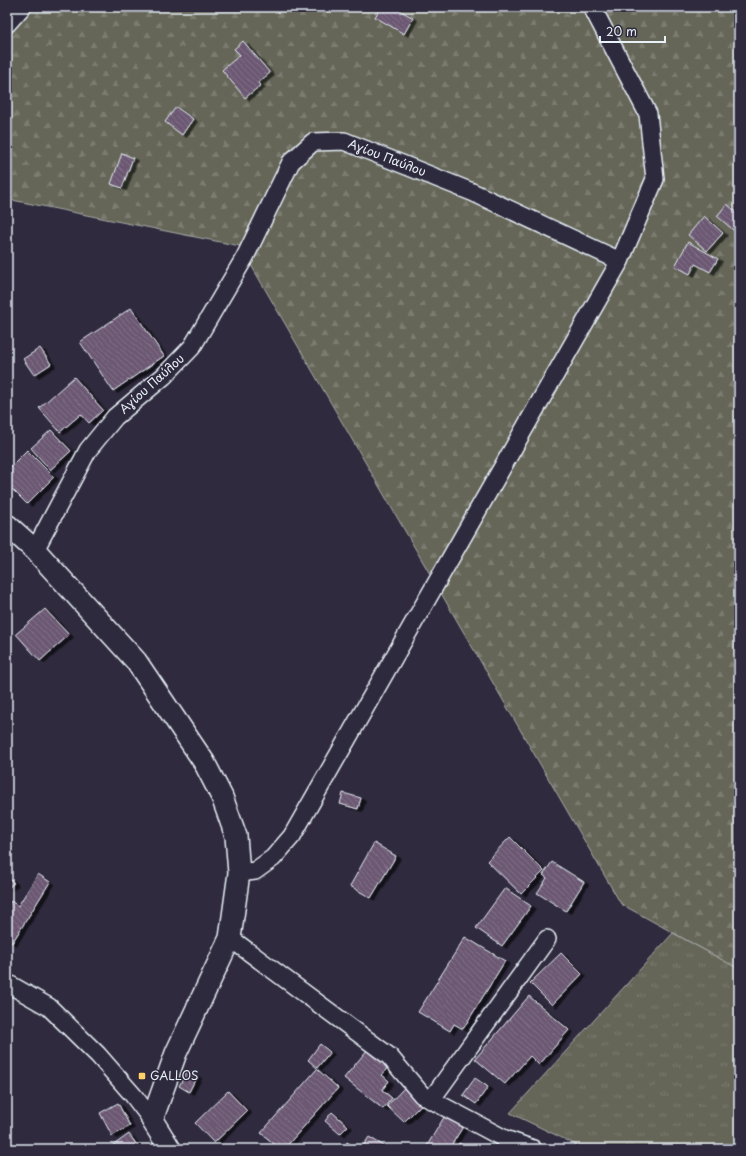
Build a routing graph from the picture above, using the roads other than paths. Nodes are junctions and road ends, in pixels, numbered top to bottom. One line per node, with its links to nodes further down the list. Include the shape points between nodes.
1 (22, 7): 3 (street)
2 (592, 7): 4 (street, via 648,114 655,179)
3 (7, 24)
4 (620, 261): 6 (street, Αγίου Παύλου, via 472,192 344,141 313,142 291,162 245,257 192,347 164,376 115,417 88,450); 7 (street, via 292,836 273,858 255,871)
5 (7, 525): 6 (street)
6 (35, 550): 7 (street, via 136,661 204,762 222,797 236,836)
7 (239, 873): 8 (street)
8 (230, 938): 11 (street, via 389,1056 422,1096); 12 (street, via 176,1053)
9 (547, 939): 11 (street)
10 (7, 983): 12 (street, via 49,1007 98,1055)
11 (431, 1100): 14 (street, via 505,1139)
12 (152, 1120): 13 (street)
13 (170, 1149)
14 (533, 1149)

